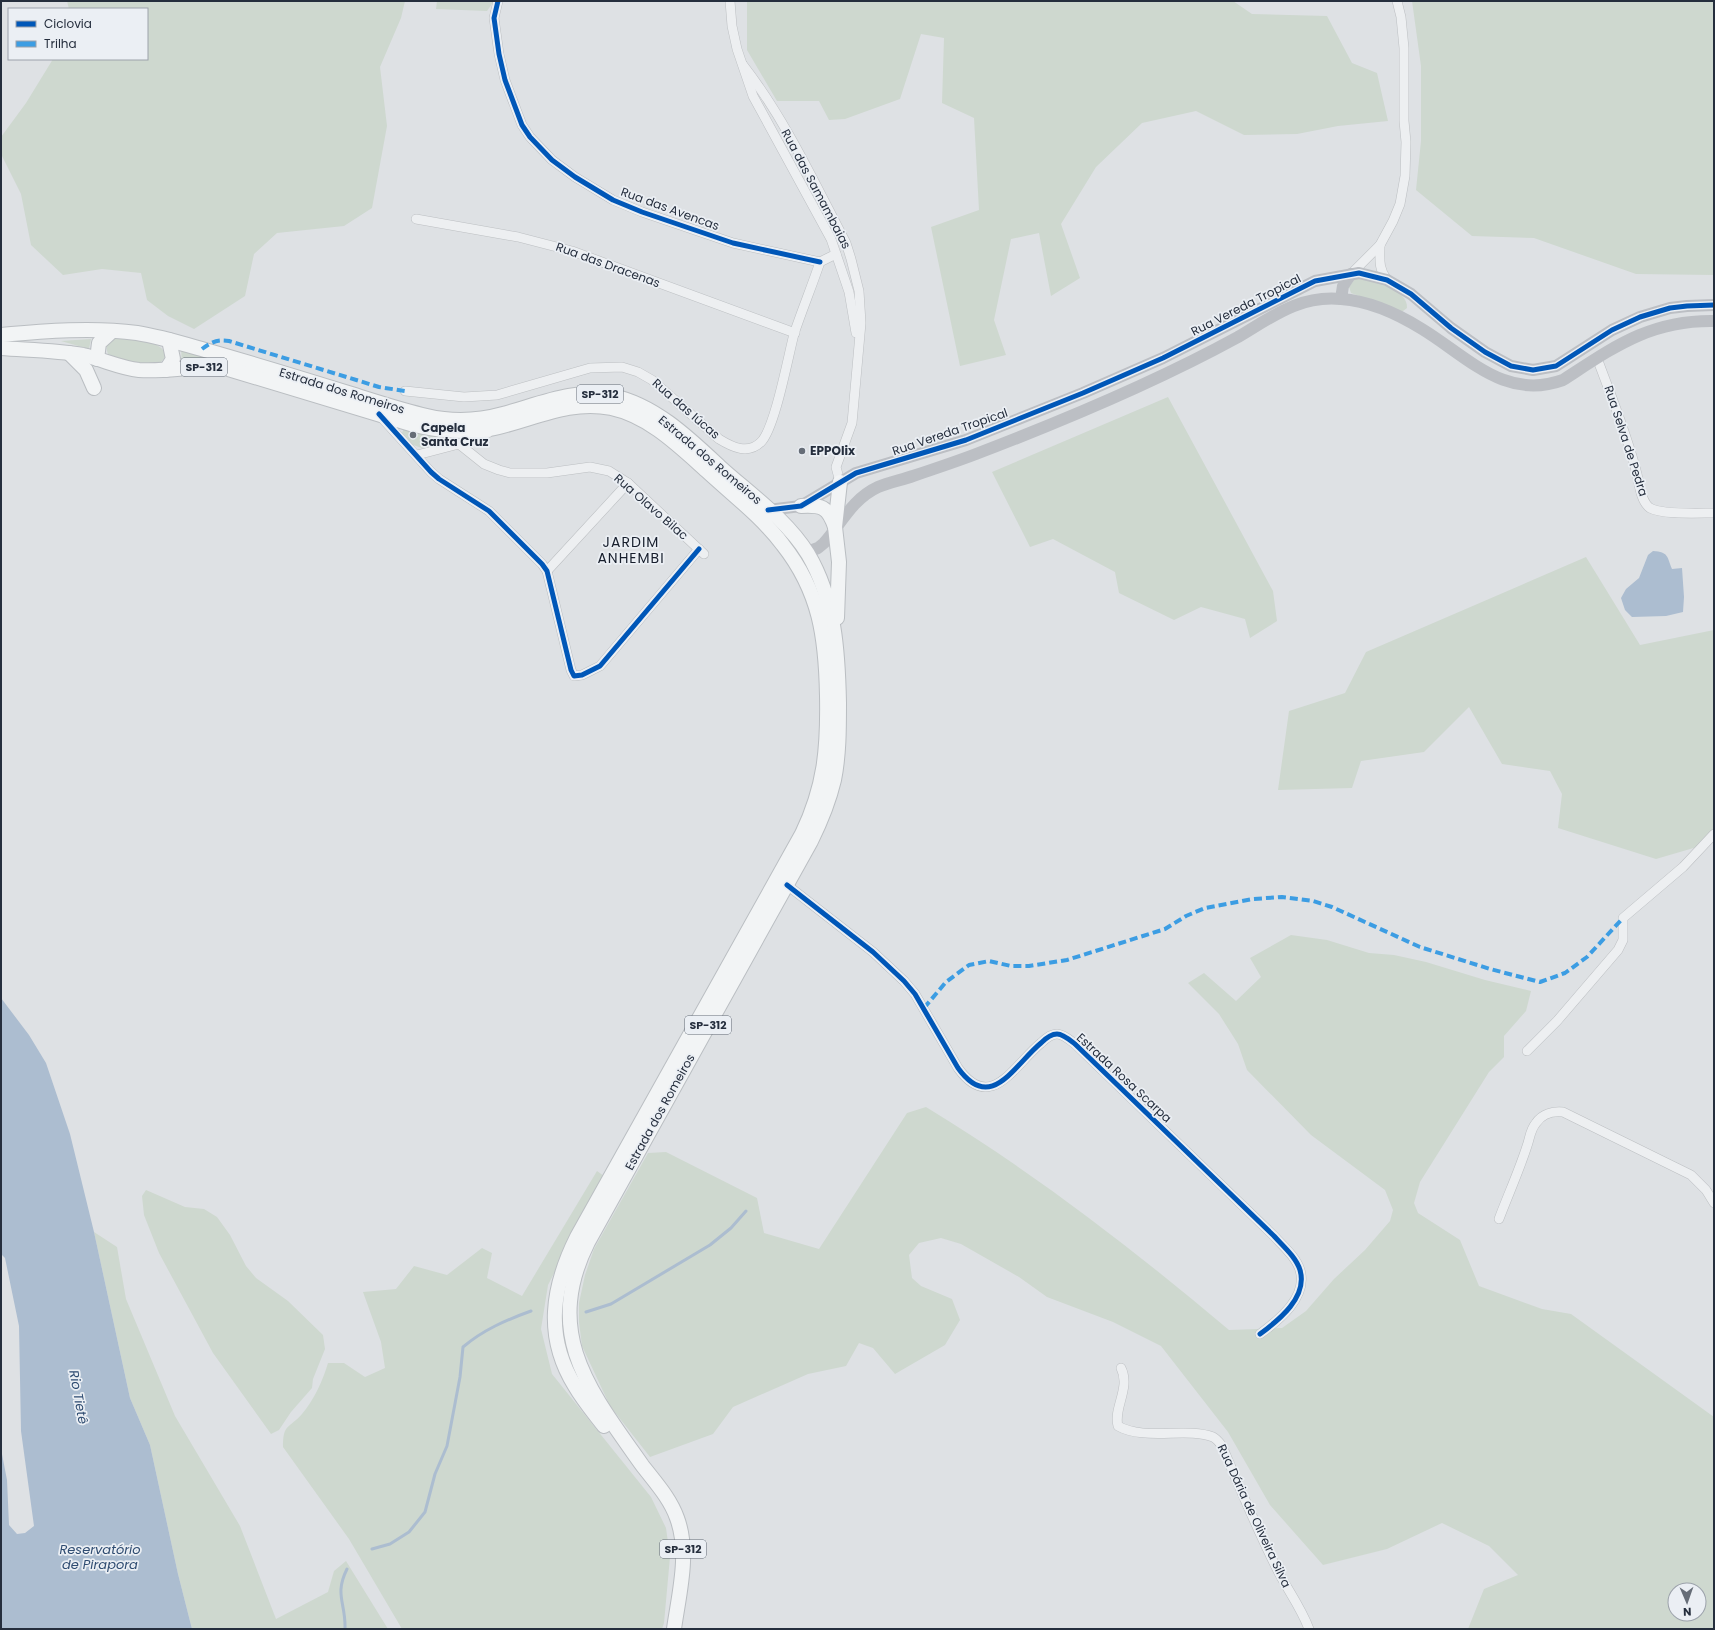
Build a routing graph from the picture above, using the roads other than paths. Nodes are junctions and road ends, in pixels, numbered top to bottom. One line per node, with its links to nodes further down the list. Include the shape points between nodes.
1 (498, 1): 10 (street, Rua das Avencas, via 494,18 505,80 522,125 552,160 613,200 642,212 733,243)
2 (730, 1): 4 (street, Rua das Samambaias, via 732,26)
3 (1397, 1): 8 (street, via 1404,48 1405,176 1400,204)
4 (743, 65): 5 (street, Rua das Samambaias, via 772,107); 6 (street, Rua das Samambaias, via 758,107)
5 (829, 212): 6 (street); 25 (street, Rua das Samambaias, via 846,243 859,291 861,323)
6 (820, 217): 9 (street, Rua das Samambaias)
7 (416, 219): 21 (street, Rua das Dracenas, via 549,244)
8 (1380, 245): 11 (street); 12 (street, via 1379,264)
9 (836, 254): 10 (street); 25 (street, Rua das Samambaias, via 852,303)
10 (820, 262): 21 (street, Rua das Iúcas)
11 (1351, 274): 12 (street, Rua Vereda Tropical, via 1368,274); 13 (street, via 1343,286); 36 (street, Rua Vereda Tropical, via 1305,284 1183,348 1070,399 966,440 856,473)
12 (1387, 280): 14 (street, Rua Vereda Tropical, via 1404,289)
13 (1341, 299): 16 (street, Rua Vereda Tropical, via 1361,302); 41 (street, Rua Vereda Tropical, via 1317,299 1297,304 1196,358 1099,404 966,458 877,487 851,507)
14 (1418, 301): 15 (street, Rua Vereda Tropical, via 1486,352 1511,366 1533,370 1556,366 1612,330 1640,317 1670,308); 16 (street, via 1414,312)
15 (1714, 305)
16 (1404, 318): 27 (street, Rua Vereda Tropical, via 1482,369 1514,384 1553,384)
17 (1714, 321): 27 (street, Rua Vereda Tropical, via 1688,322 1660,328 1633,337)
18 (1, 330): 19 (main road)
19 (36, 332): 20 (main road, Estrada dos Romeiros / SP-312); 22 (main road, Estrada dos Romeiros / SP-312)
20 (111, 332): 23 (main road, Estrada dos Romeiros / SP-312, via 137,333); 28 (main road, via 99,343)
21 (795, 333): 31 (street, Rua das Iúcas, via 770,427 760,443 742,450 719,439 652,380 622,367 590,368 497,395 464,397)
22 (1, 335)
23 (169, 340): 29 (main road, via 173,359); 40 (main road, Estrada dos Romeiros / SP-312, via 417,414 445,419 489,417 573,394 600,394 626,399 650,410 674,427)
24 (1, 348): 26 (main road, Estrada dos Romeiros / SP-312)
25 (858, 348): 36 (street, Rua das Samambaias, via 852,423 836,467)
26 (69, 353): 28 (main road, Estrada dos Romeiros / SP-312); 30 (main road, via 86,370)
27 (1597, 358): 39 (street, Rua Selva de Pedra, via 1618,412 1640,488 1648,506 1668,512)
28 (97, 359): 29 (main road, Estrada dos Romeiros / SP-312, via 134,369)
29 (166, 370): 32 (main road, Estrada dos Romeiros / SP-312, via 224,368)
30 (94, 388)
31 (405, 391)
32 (379, 414): 33 (main road, Estrada dos Romeiros / SP-312, via 414,425 444,430 475,430); 35 (street)
33 (506, 425): 34 (street); 40 (main road, Estrada dos Romeiros / SP-312, via 575,406 599,406 628,413 644,420 666,436)
34 (459, 444): 35 (street); 37 (street, Rua Olavo Bilac, via 484,464 500,470 547,473 600,468)
35 (417, 455): 43 (street, via 439,479 489,511 536,556)
36 (840, 482): 38 (street); 41 (main road)
37 (628, 483): 43 (street); 43 (street, Rua Olavo Bilac, via 702,551 600,666 577,677 572,674)
38 (801, 506): 40 (street); 41 (main road, via 819,505 833,519)
39 (1714, 513)
40 (766, 516): 42 (main road, Estrada dos Romeiros / SP-312, via 786,527); 52 (main road, Estrada dos Romeiros / SP-312, via 801,573 815,603 823,634 828,726 820,788 802,834 577,1237 562,1268 555,1300 555,1322 561,1358 575,1386 612,1436)
41 (835, 527): 42 (street, Rua Vereda Tropical, via 824,544); 44 (main road, via 839,562)
42 (807, 552): 44 (main road, Estrada dos Romeiros / SP-312, via 825,591)
43 (547, 571)
44 (836, 643): 46 (main road, Estrada dos Romeiros / SP-312, via 839,726 834,778 818,827)
45 (1714, 834): 47 (street, via 1683,867 1623,918 1623,940 1618,950 1557,1021)
46 (787, 885): 50 (street, Estrada Rosa Scarpa, via 873,952 904,981 924,1008 958,1068 971,1082 990,1087 1001,1082 1033,1049 1052,1035 1058,1034 1075,1044 1274,1236 1294,1260 1300,1270 1300,1290 1274,1324); 52 (main road, Estrada dos Romeiros / SP-312, via 588,1242 571,1287 569,1320 580,1368 597,1400)
47 (1527, 1051)
48 (1714, 1203): 49 (street, via 1706,1190 1691,1175 1563,1112 1556,1111 1536,1122 1530,1132)
49 (1499, 1219)
50 (1260, 1334)
51 (1121, 1368): 54 (street, Rua Dária de Oliveira Silva, via 1125,1377 1118,1426 1145,1433 1191,1434 1212,1436 1217,1439 1267,1549)
52 (651, 1476): 53 (main road, Estrada dos Romeiros / SP-312, via 669,1502 682,1533 683,1567)
53 (674, 1629)
54 (1309, 1629)

